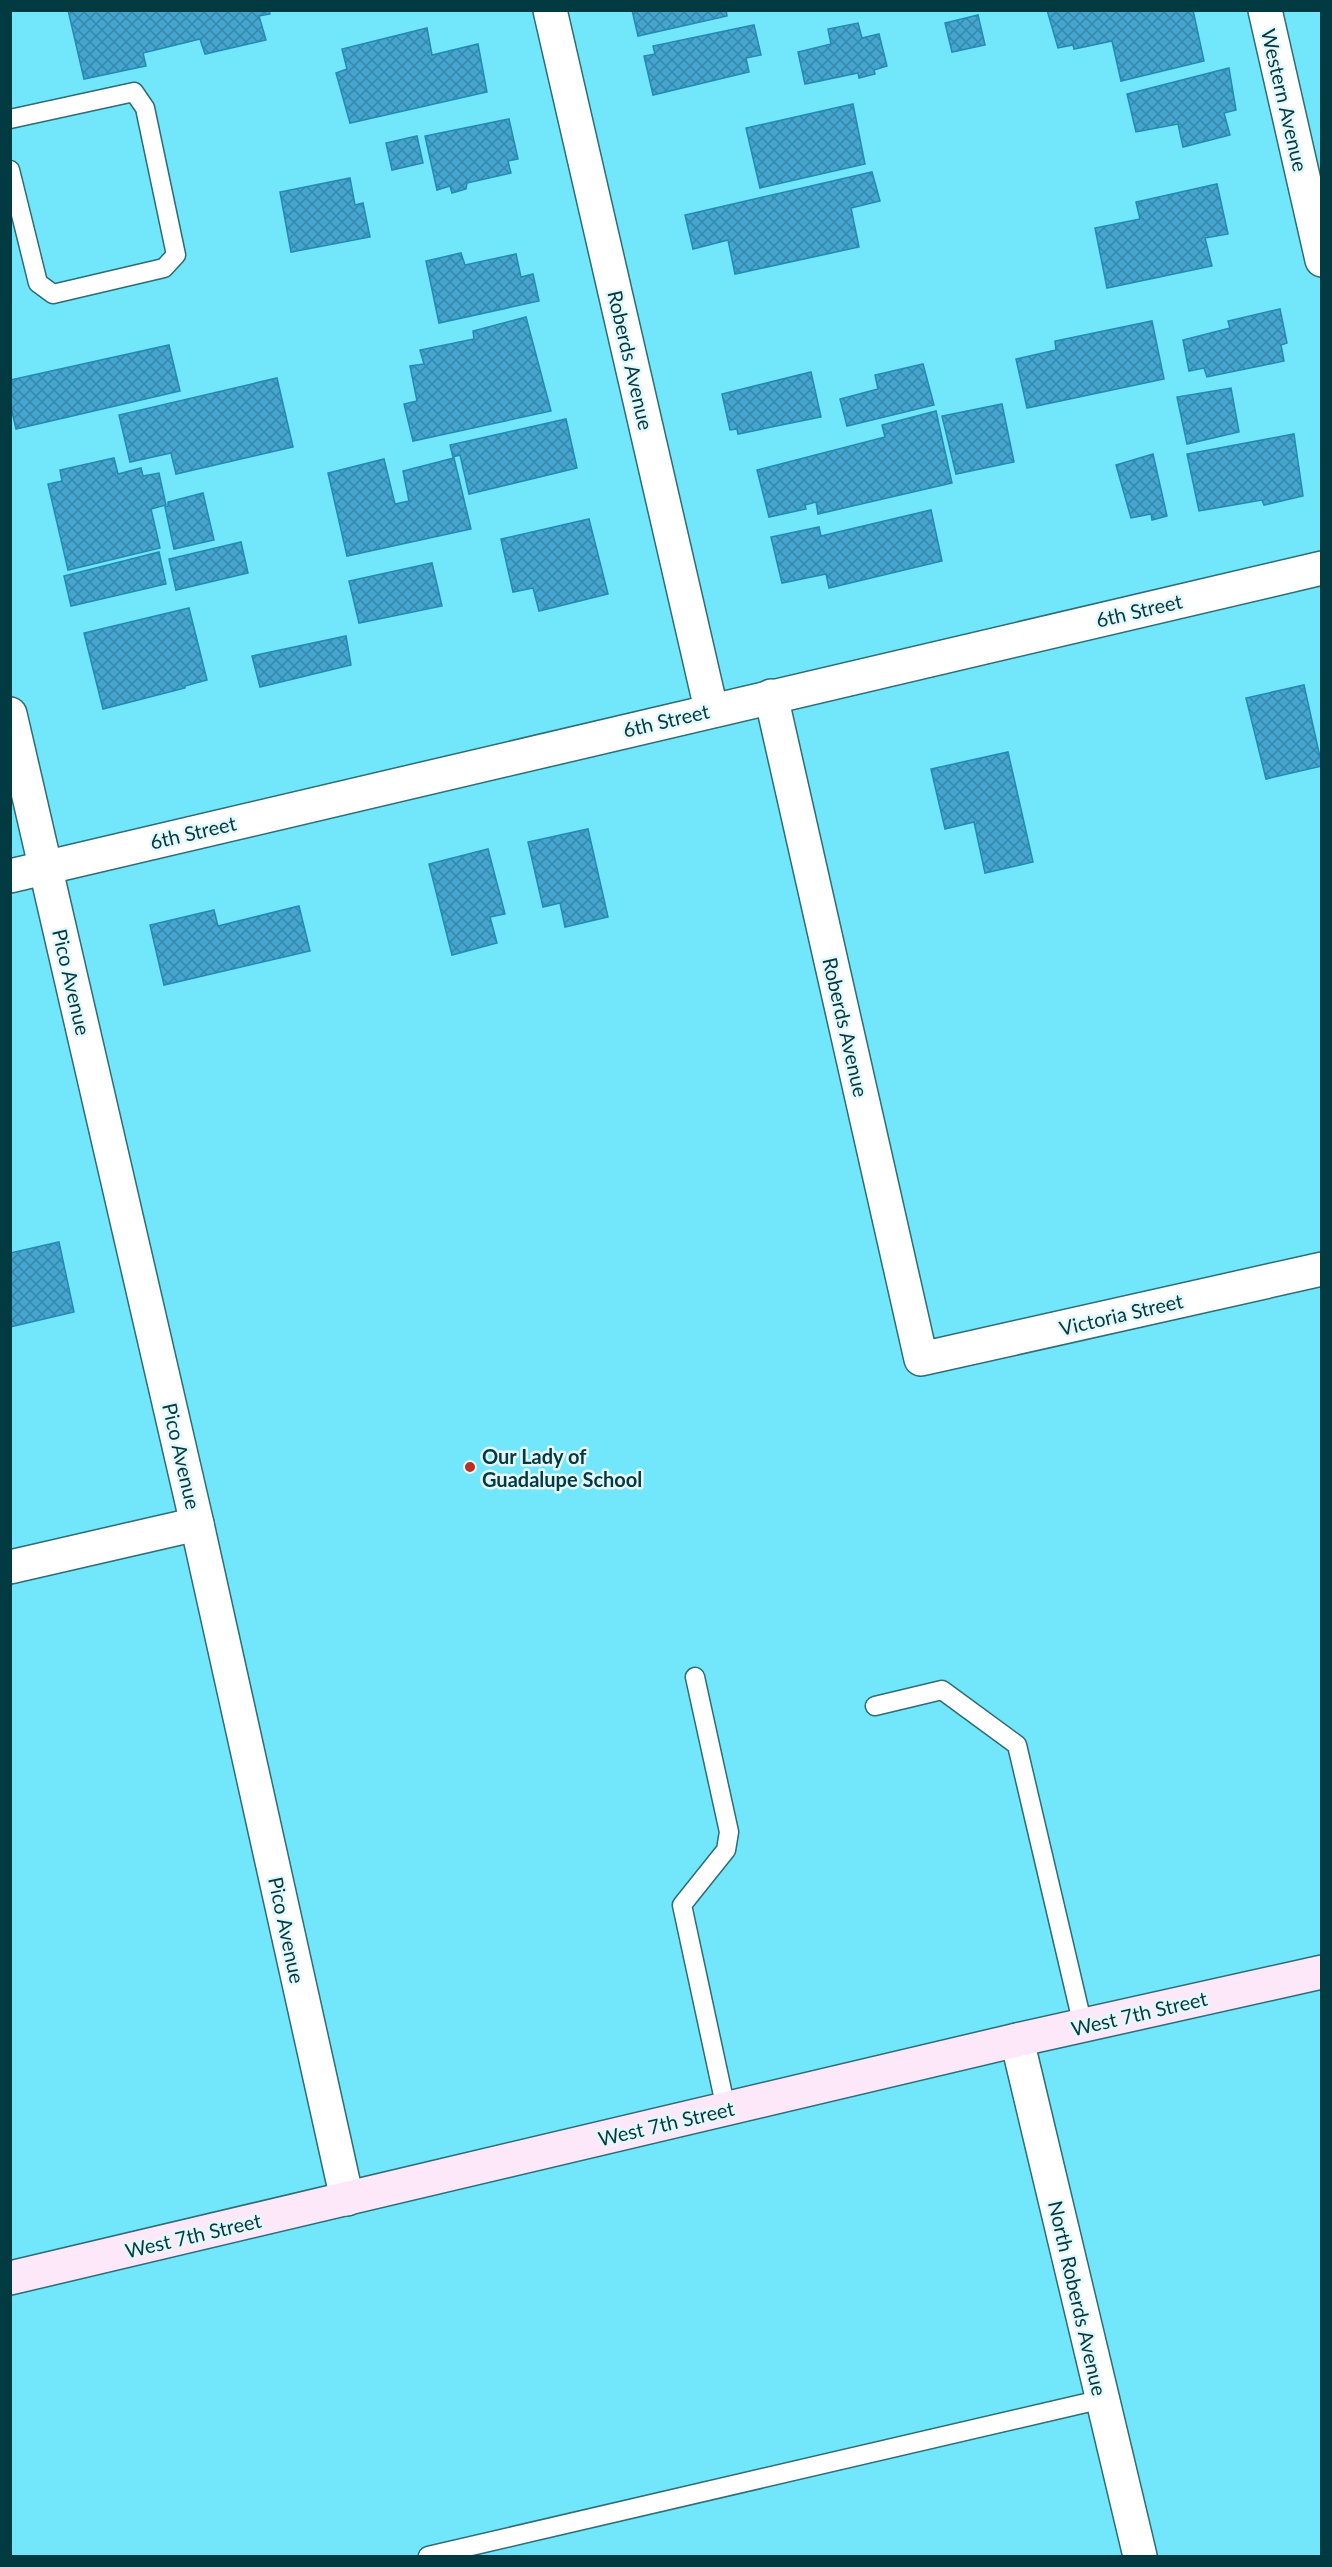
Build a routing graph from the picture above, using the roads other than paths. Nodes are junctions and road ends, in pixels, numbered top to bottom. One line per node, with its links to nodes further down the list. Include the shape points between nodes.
1 (550, 10): 8 (street, Roberds Avenue)
2 (1265, 10): 5 (street, Western Avenue)
3 (10, 119): 4 (lane, via 134,92 145,108 176,255 164,268 53,294 38,283)
4 (10, 170)
5 (1322, 260)
6 (1322, 568): 7 (street, 6th Street)
7 (771, 696): 8 (street, 6th Street); 13 (street, Roberds Avenue)
8 (711, 710): 10 (street, 6th Street)
9 (10, 714): 10 (street, Pico Avenue)
10 (46, 868): 11 (street, 6th Street); 14 (street, Pico Avenue)
11 (10, 876)
12 (1322, 1269): 13 (street, Victoria Street)
13 (921, 1359)
14 (197, 1524): 15 (street); 22 (street, Pico Avenue)
15 (10, 1567)
16 (694, 1677): 21 (lane, via 729,1832 726,1850 682,1905)
17 (875, 1706): 19 (lane, via 942,1690 1017,1745)
18 (1322, 1972): 19 (street, West 7th Street)
19 (1083, 2026): 20 (street, West 7th Street)
20 (1017, 2040): 21 (street, West 7th Street); 24 (street, North Roberds Avenue)
21 (726, 2109): 22 (street, West 7th Street)
22 (347, 2199): 23 (street, West 7th Street)
23 (10, 2277)
24 (1102, 2399): 25 (lane); 26 (street, North Roberds Avenue)
25 (428, 2556)
26 (1140, 2556)

